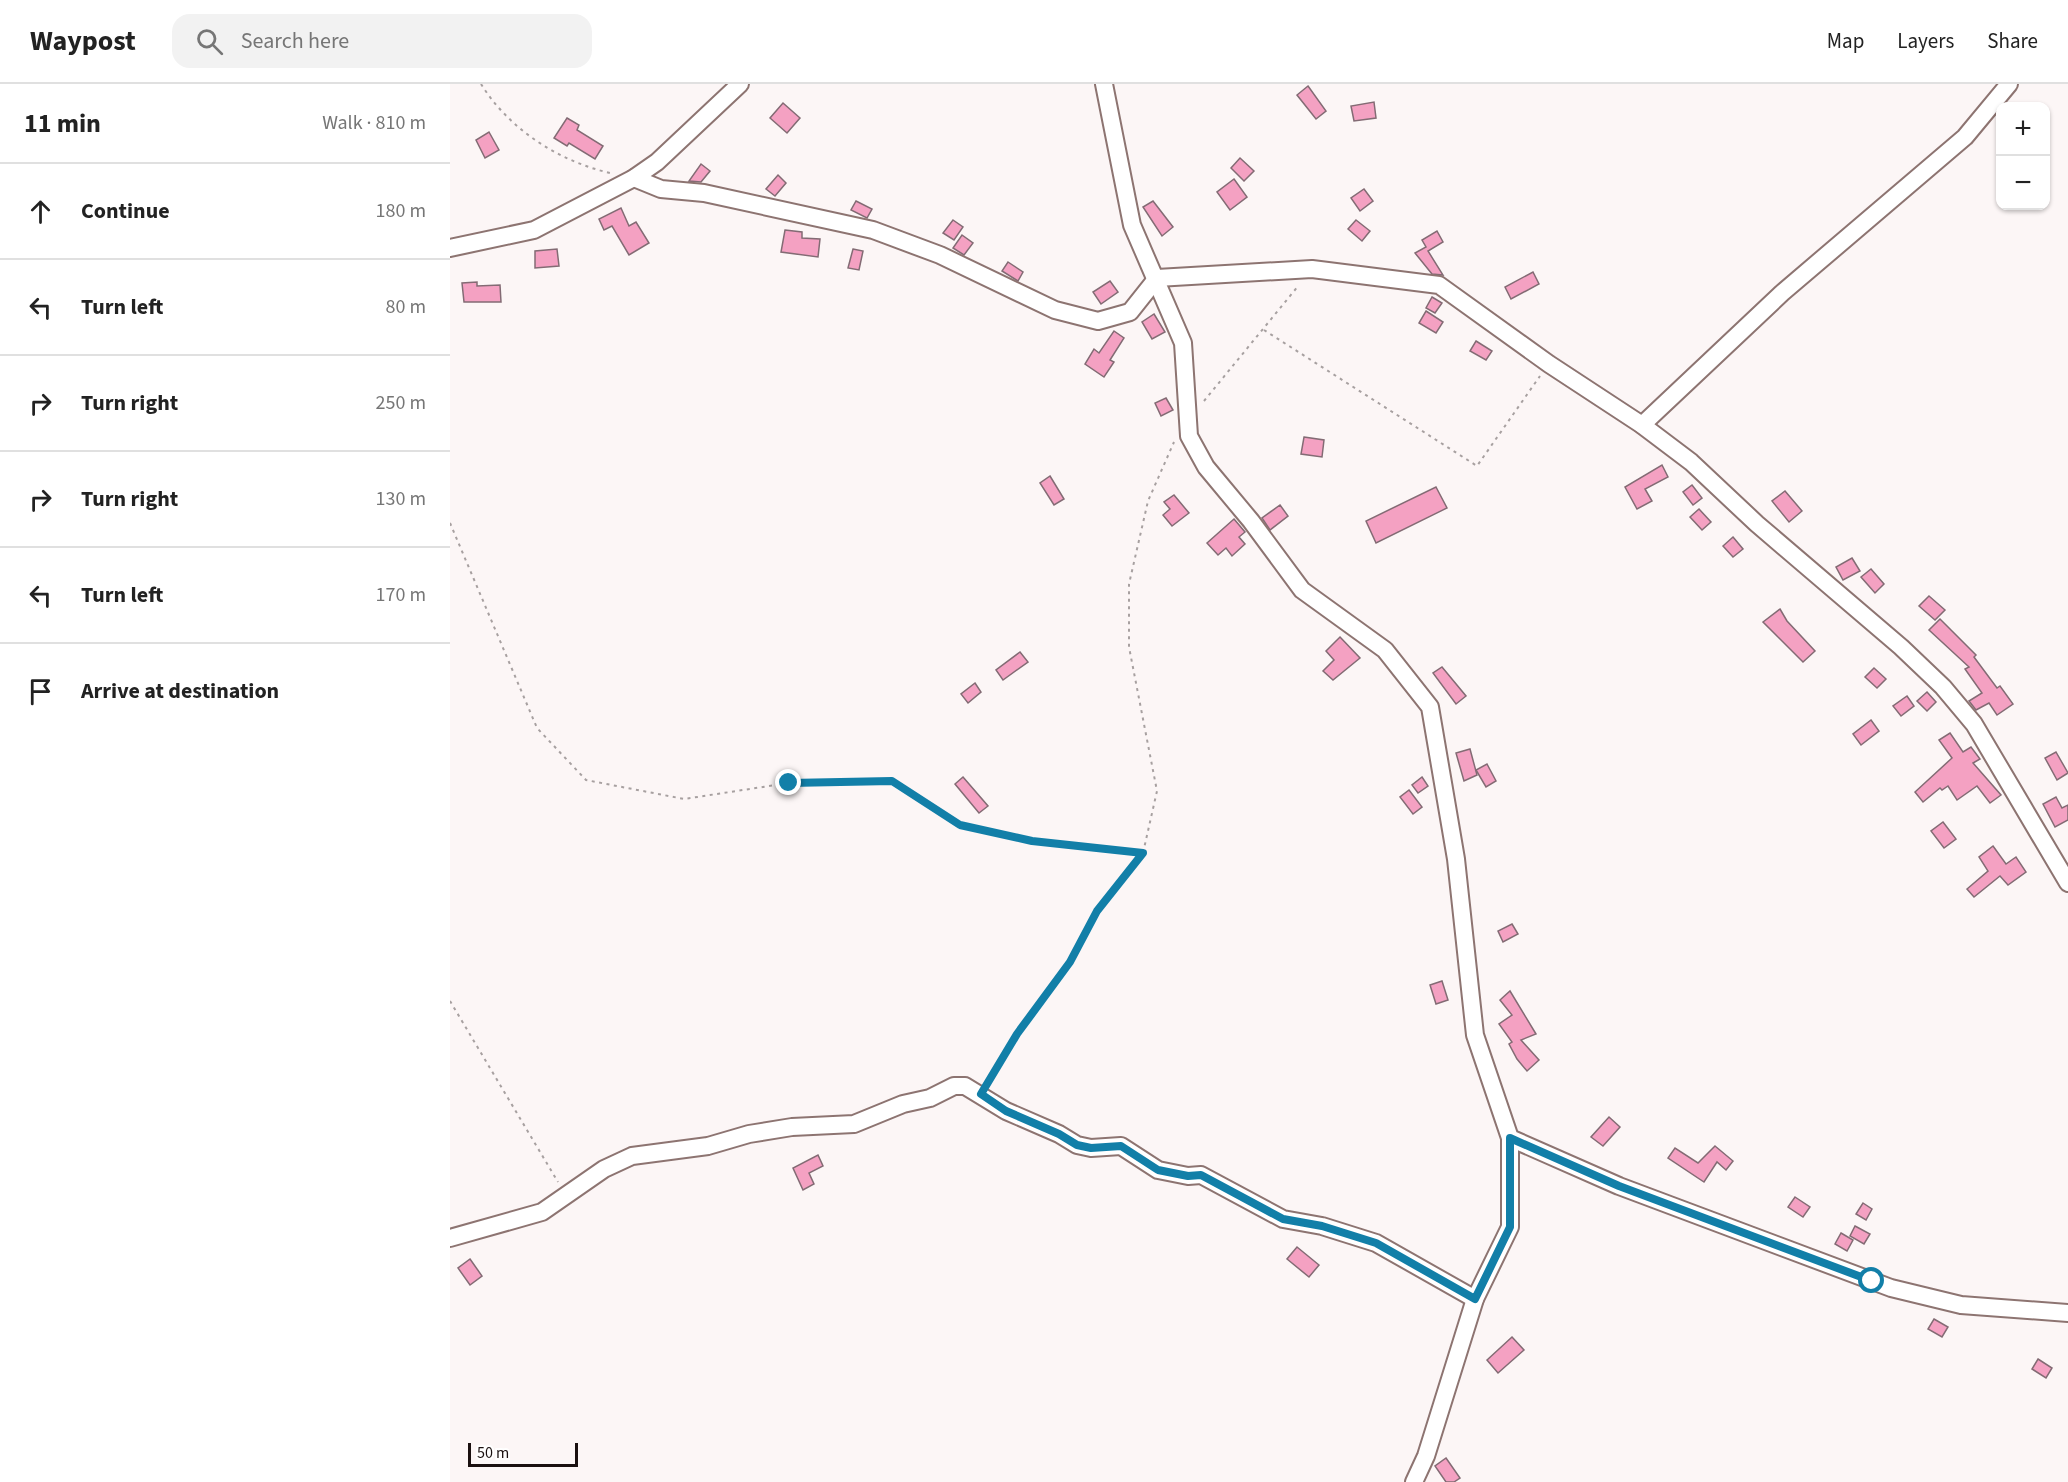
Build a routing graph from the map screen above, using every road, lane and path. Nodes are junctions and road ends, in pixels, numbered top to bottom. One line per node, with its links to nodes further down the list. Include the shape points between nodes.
1 (481, 84): 5 (path, via 495,107 529,138 595,170)
2 (740, 84): 5 (street, via 657,162)
3 (1104, 84): 8 (street, via 1132,225)
4 (2009, 84): 12 (street, via 1965,137 1782,293)
5 (634, 178): 6 (street, via 534,230); 8 (street, via 661,189 704,193 873,230 940,255 1055,310 1098,321 1130,312)
6 (450, 248)
7 (1312, 269): 8 (street); 9 (path); 10 (street, via 1439,285)
8 (1157, 278): 11 (street, via 1183,343)
9 (1264, 330): 10 (path, via 1477,466); 11 (path)
10 (1549, 364): 12 (street)
11 (1187, 421): 14 (path, via 1148,501 1129,584 1129,647 1157,791); 18 (street, via 1189,436 1206,467 1302,590 1385,650 1430,707 1456,859 1475,1035)
12 (1642, 425): 15 (street, via 1691,462 1943,687 1974,724)
13 (450, 523): 14 (path, via 537,728 586,780 684,799 789,783 892,781 960,825 1032,841)
14 (1143, 853): 17 (path, via 1097,911 1070,962 1017,1034)
15 (2068, 883)
16 (450, 1001): 19 (path)
17 (981, 1094): 19 (street, via 965,1086 954,1086 854,1124 792,1127 708,1146 632,1156 604,1169); 21 (street, via 1006,1111 1077,1145 1121,1146 1158,1170 1201,1175 1283,1219 1376,1243)
18 (1510, 1138): 21 (street, via 1510,1227); 22 (street, via 1619,1186 1891,1288 1962,1305)
19 (566, 1195): 20 (street, via 542,1212)
20 (450, 1238)
21 (1475, 1299): 23 (street)
22 (2068, 1313)
23 (1414, 1482)

